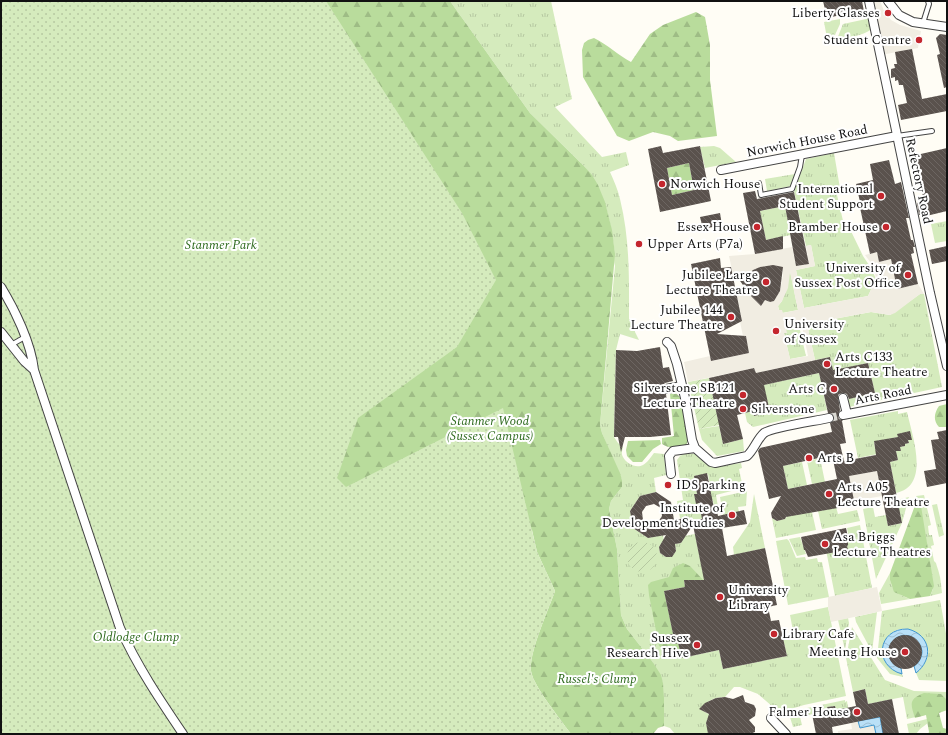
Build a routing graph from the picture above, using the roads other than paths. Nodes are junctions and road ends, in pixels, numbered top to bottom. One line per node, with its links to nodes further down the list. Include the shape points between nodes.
1 (869, 1): 7 (street, Refectory Road)
2 (888, 1): 4 (street, via 899,15)
3 (928, 1): 4 (lane)
4 (923, 24): 5 (street)
5 (947, 27)
6 (932, 131): 7 (lane)
7 (897, 136): 8 (street, Norwich House Road); 16 (street, Refectory Road)
8 (802, 155): 9 (street, Norwich House Road); 10 (lane, via 792,189 761,195)
9 (721, 170)
10 (759, 183)
11 (1, 287): 13 (street)
12 (1, 332): 15 (street)
13 (26, 337): 15 (lane); 17 (street)
14 (667, 342): 18 (street, via 674,353)
15 (11, 345): 17 (street)
16 (947, 366)
17 (34, 370): 26 (street, via 120,628 154,692)
18 (682, 386): 19 (street); 23 (street)
19 (666, 389)
20 (947, 395): 21 (street, Arts Road, via 845,415)
21 (843, 398)
22 (829, 418): 23 (street, via 770,430 763,434 747,456 719,463 711,462)
23 (695, 448): 24 (street, via 673,451 669,456)
24 (671, 474)
25 (771, 718): 27 (street)
26 (183, 734)
27 (786, 734)

